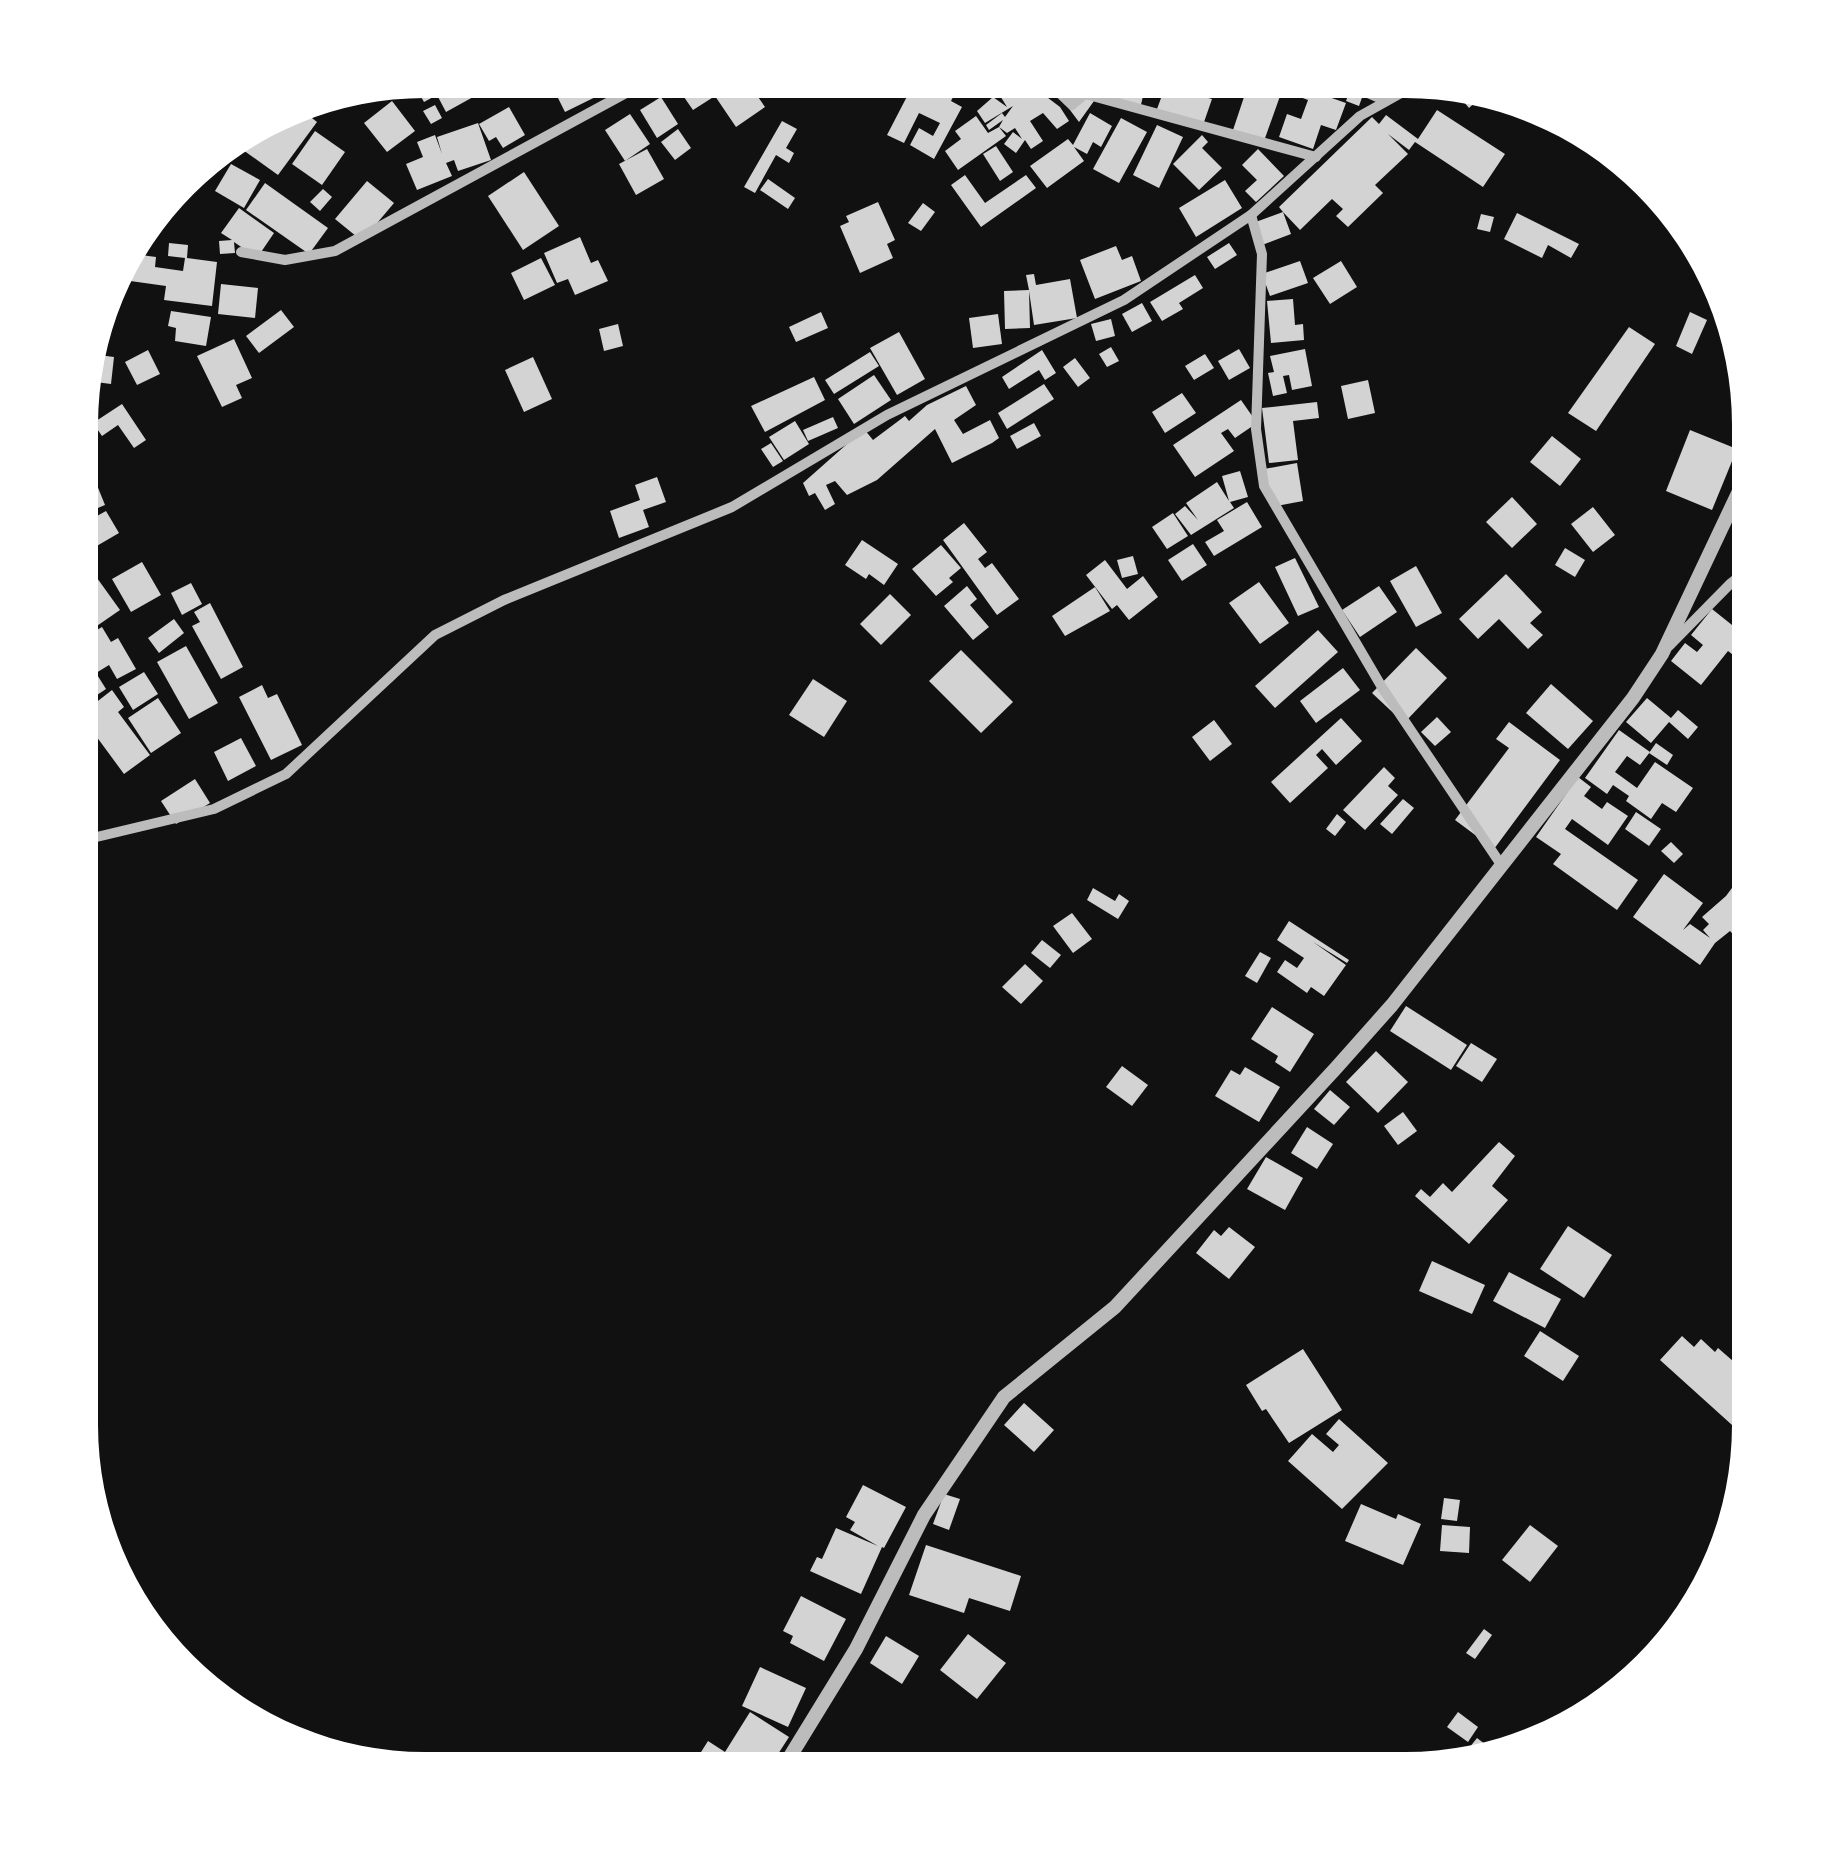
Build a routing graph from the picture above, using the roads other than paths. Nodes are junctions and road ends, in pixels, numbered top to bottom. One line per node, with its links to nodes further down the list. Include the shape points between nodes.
1 (617, 98): 8 (street, via 335,251 284,260)
2 (1100, 98): 6 (street)
3 (1380, 98): 5 (street)
4 (1391, 98): 5 (street)
5 (1386, 101): 6 (street)
6 (1316, 157): 7 (street)
7 (1251, 215): 12 (street, via 1124,300 887,415 732,507 435,635 286,774 214,808); 13 (street, via 1262,254 1256,429 1264,486 1383,689)
8 (241, 252)
9 (1732, 506): 11 (street)
10 (1732, 582): 11 (street)
11 (1662, 654): 13 (street)
12 (98, 837)
13 (1502, 866): 14 (street, via 1392,1006 1179,1239 1115,1307 1004,1397 924,1515 856,1649)
14 (793, 1751)

